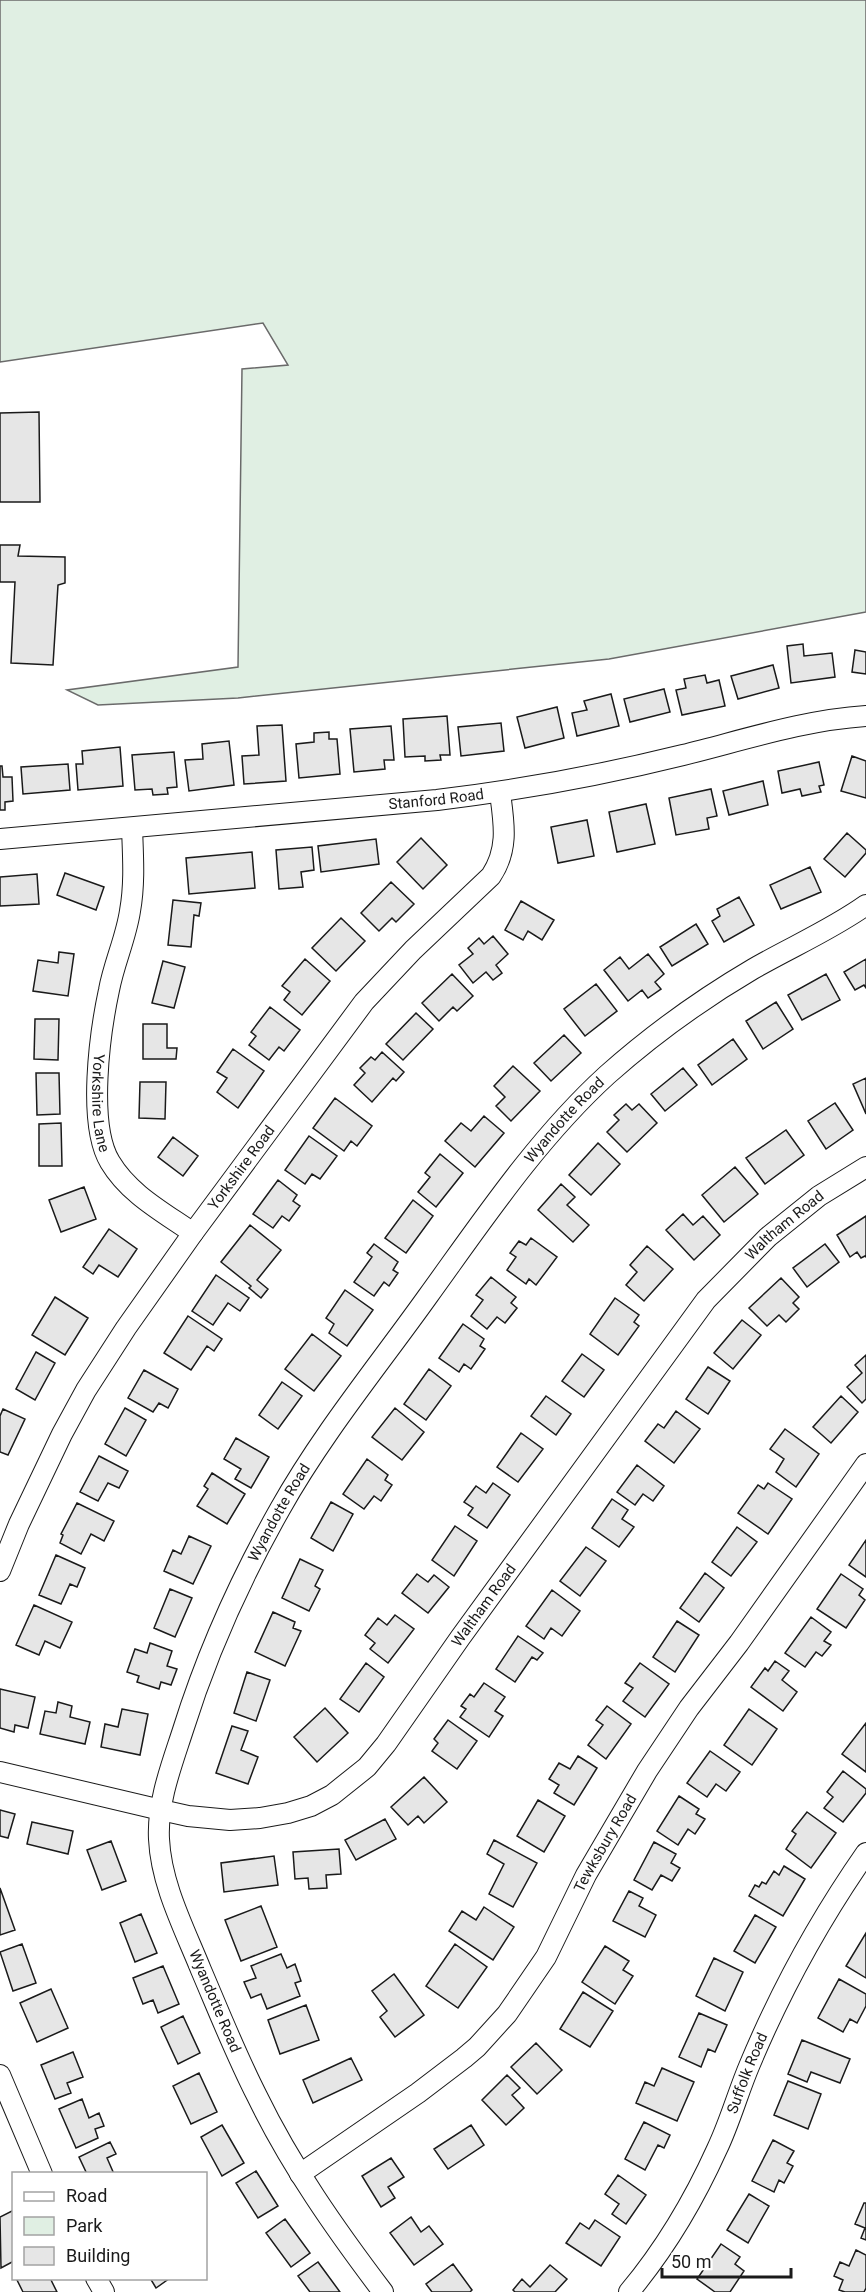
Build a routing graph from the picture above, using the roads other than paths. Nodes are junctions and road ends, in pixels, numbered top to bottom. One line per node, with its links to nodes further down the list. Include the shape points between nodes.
1 (866, 716): 2 (street, Stanford Road, via 781,730 605,774)
2 (500, 792): 3 (street, Stanford Road); 7 (street, Yorkshire Road, via 504,848 491,876 364,1002)
3 (132, 828): 4 (street, Stanford Road); 7 (street, Yorkshire Lane, via 131,908 100,1036 97,1097 103,1145 109,1161 128,1186)
4 (0, 839)
5 (866, 904): 11 (street, Wyandotte Road, via 712,994 662,1030 592,1090 506,1188 330,1432 282,1506 213,1646 167,1780)
6 (866, 1167): 11 (street, Waltham Road, via 819,1196 768,1237 706,1300 386,1744 355,1778 311,1806 260,1818 230,1820)
7 (193, 1233): 9 (street, Yorkshire Road, via 86,1390)
8 (866, 1464): 15 (street, Tewksbury Road, via 646,1771 586,1875 546,1957 507,2014 464,2058)
9 (0, 1571)
10 (0, 1772): 11 (street, Waltham Road)
11 (161, 1810): 15 (street, Wyandotte Road, via 162,1860 183,1926 257,2097)
12 (866, 1853): 17 (street, Suffolk Road, via 800,1959 750,2064 717,2149 678,2222)
13 (0, 2075): 14 (street)
14 (41, 2172)
15 (300, 2174): 16 (street, Wyandotte Road)
16 (383, 2292)
17 (628, 2292)

